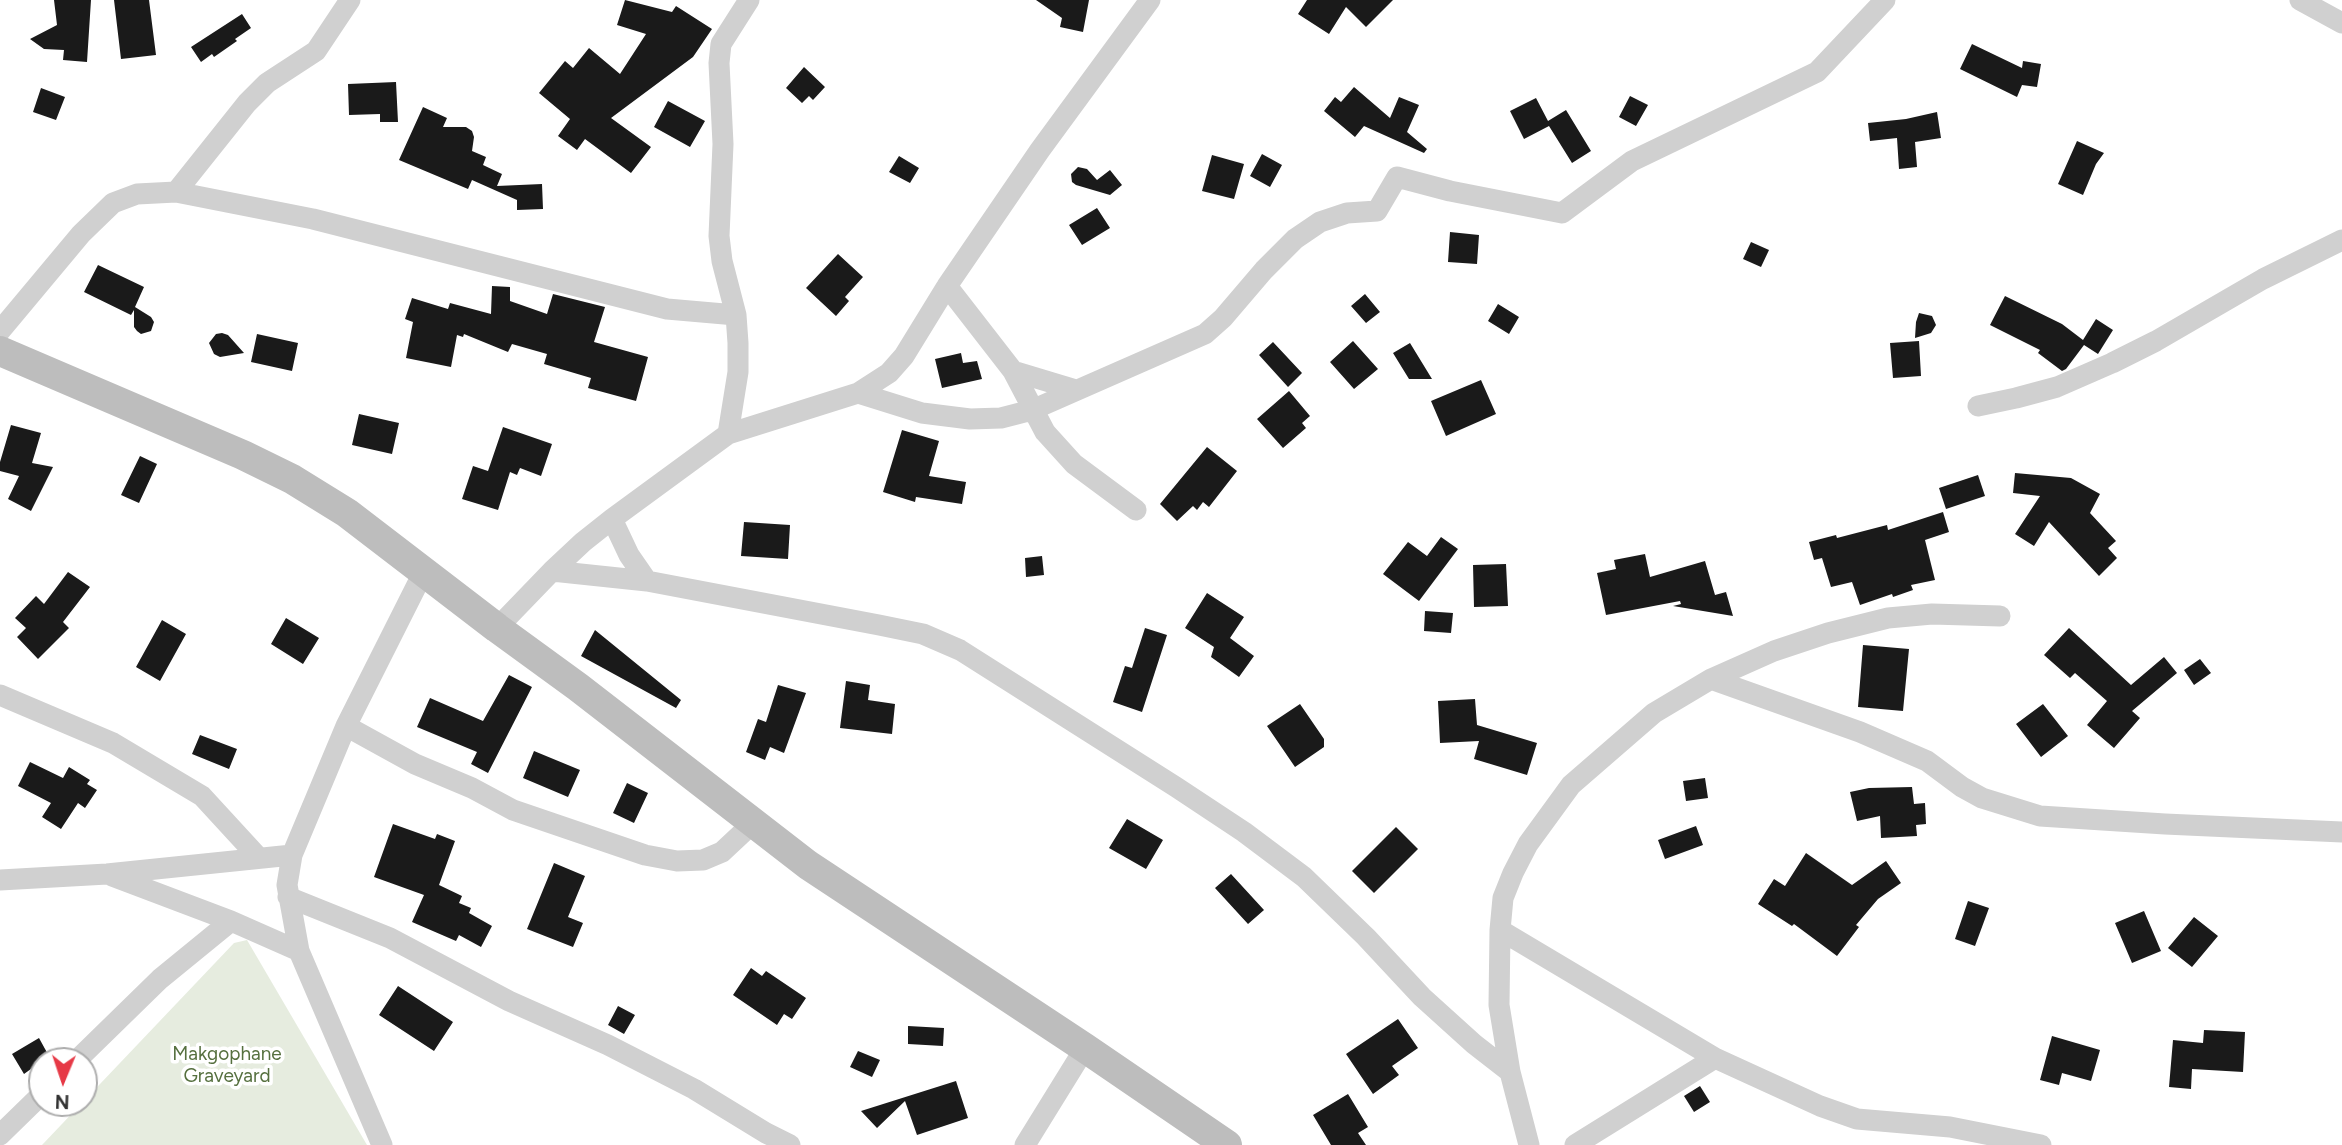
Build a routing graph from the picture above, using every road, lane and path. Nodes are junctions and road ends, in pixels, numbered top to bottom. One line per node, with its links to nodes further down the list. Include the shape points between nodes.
1 (349, 0): 7 (street, via 316,51 267,83 247,103)
2 (750, 0): 10 (street, via 721,44 719,63 723,144 719,236)
3 (1150, 0): 9 (street)
4 (1885, 0): 14 (street, via 1817,72 1632,161 1562,213 1397,177 1377,211 1347,213 1320,222 1295,240 1205,334)
5 (2300, 0): 6 (street)
6 (2342, 23)
7 (177, 192): 10 (street, via 313,219 667,309); 11 (street, via 137,194 114,203 81,234)
8 (2342, 240): 16 (street, via 2112,363 2057,387)
9 (947, 286): 13 (street); 15 (street, via 904,356 889,373)
10 (736, 315): 18 (street, via 738,372)
11 (0, 331)
12 (0, 352): 21 (street, via 292,479 347,513)
13 (1013, 371): 14 (street); 17 (street)
14 (1076, 390): 17 (street)
15 (858, 393): 17 (street, via 922,412 970,419); 18 (street)
16 (1978, 406)
17 (1032, 410): 19 (street, via 1073,464)
18 (728, 434): 20 (street)
19 (1136, 510)
20 (612, 519): 22 (street); 23 (street)
21 (424, 571): 25 (street); 28 (street)
22 (552, 571): 23 (street); 25 (street)
23 (647, 582): 42 (street, via 923,634 960,650 1176,787 1304,877 1422,998)
24 (2000, 616): 26 (street, via 1888,618 1774,651)
25 (497, 628): 29 (street)
26 (1711, 679): 30 (street, via 1860,732 1927,761 1982,798 2040,816); 37 (street, via 1654,713 1571,785 1513,873 1503,898)
27 (0, 695): 32 (street, via 113,743 202,796)
28 (346, 726): 29 (street, via 513,810 645,855 703,860 722,852); 31 (street)
29 (753, 822): 40 (street, via 808,866)
30 (2342, 832)
31 (292, 855): 32 (street); 35 (street)
32 (259, 858): 33 (street)
33 (107, 874): 34 (street); 36 (street)
34 (0, 880)
35 (288, 897): 38 (street); 46 (street, via 390,938 608,1045)
36 (231, 921): 38 (street); 39 (street, via 160,979)
37 (1500, 930): 41 (street); 42 (street, via 1499,1005)
38 (299, 951): 45 (street)
39 (90, 1047)
40 (1085, 1048): 47 (street); 48 (street)
41 (1715, 1058): 50 (street); 51 (street, via 1857,1119 1950,1127)
42 (1510, 1072): 49 (street)
43 (28, 1108): 44 (street)
44 (0, 1135)
45 (383, 1145)
46 (790, 1145)
47 (1025, 1145)
48 (1227, 1145)
49 (1529, 1145)
50 (1575, 1145)
51 (2041, 1145)

